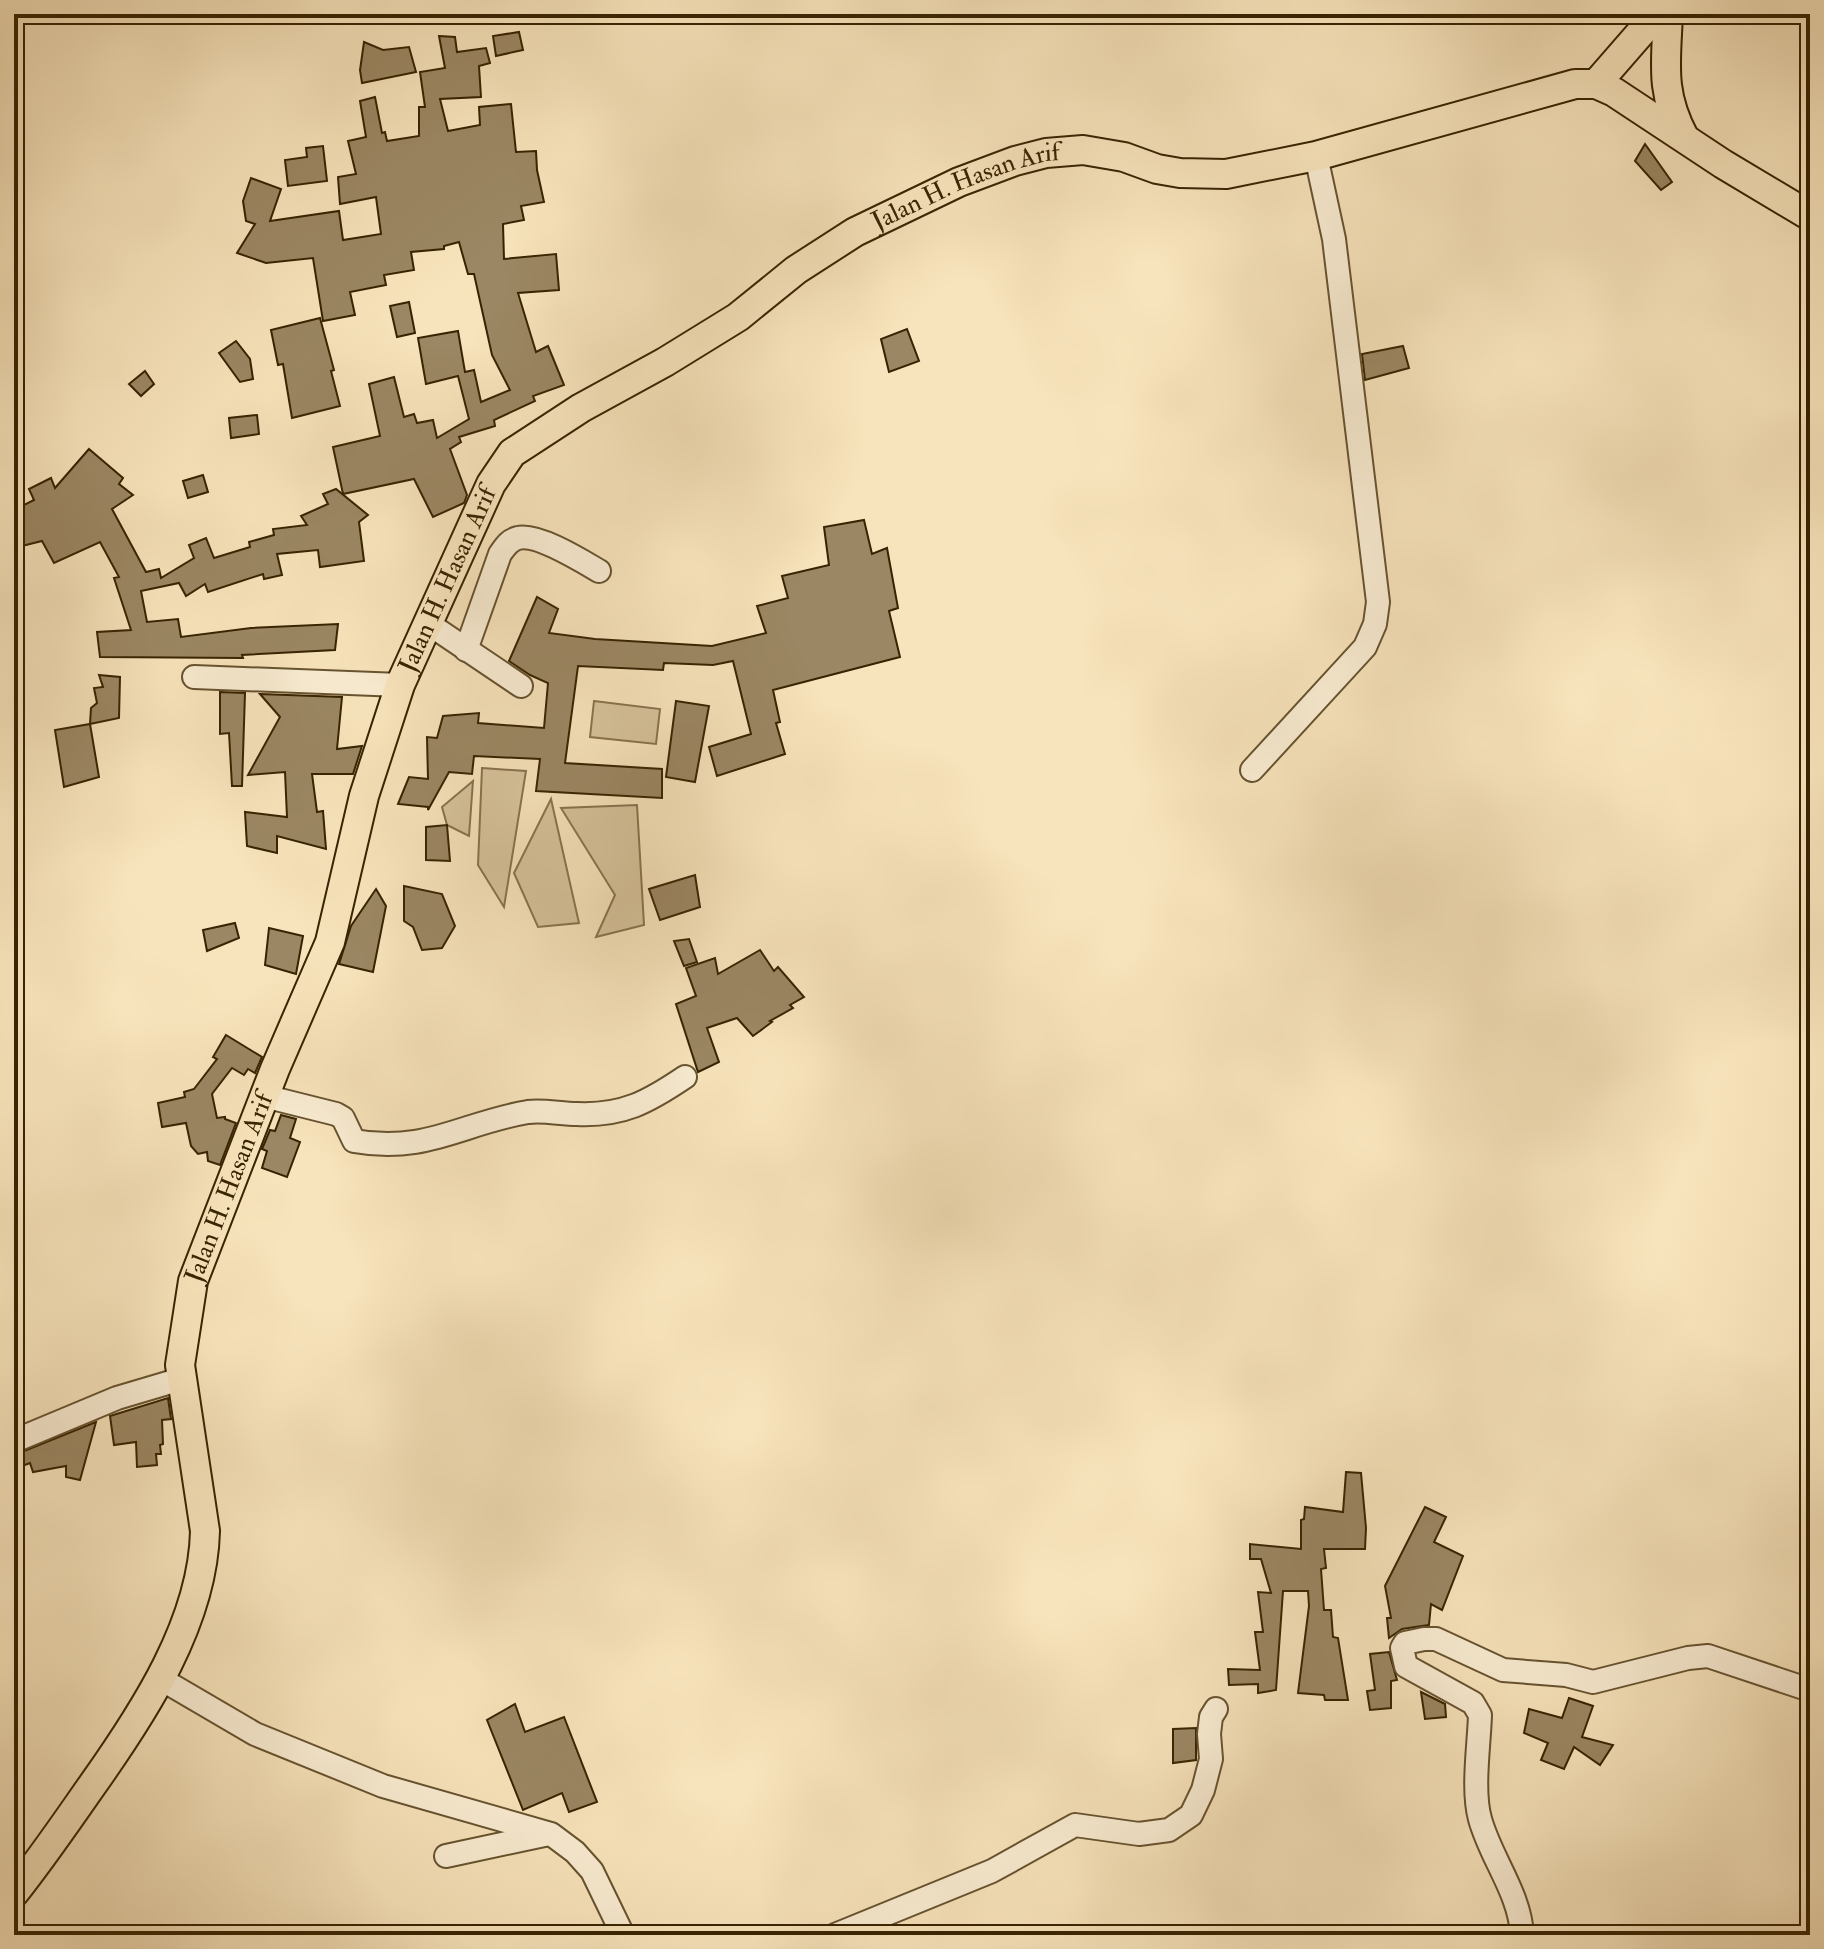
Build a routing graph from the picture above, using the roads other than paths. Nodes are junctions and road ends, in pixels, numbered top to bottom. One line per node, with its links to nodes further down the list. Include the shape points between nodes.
1 (1655, 14): 3 (main road)
2 (1668, 14): 4 (main road, via 1666,88 1671,113)
3 (1596, 84): 4 (main road); 5 (main road, Jalan H. Hasan Arif, via 1575,84)
4 (1686, 140): 6 (main road)
5 (1316, 156): 8 (main road, Jalan H. Hasan Arif, via 1200,175 1157,169 1103,152 1046,153 959,182 855,232 738,317 512,453 491,484); 13 (street, via 1334,246 1378,602 1365,647)
6 (1810, 216)
7 (599, 571): 9 (street, via 534,539 519,537 507,543)
8 (429, 624): 9 (street); 11 (main road, Jalan H. Hasan Arif)
9 (461, 647): 12 (street)
10 (194, 677): 11 (street)
11 (400, 685): 15 (main road, Jalan H. Hasan Arif, via 364,796 330,942)
12 (521, 686)
13 (1252, 770)
14 (685, 1077): 15 (street, via 625,1111 533,1111 404,1145 354,1141 336,1114)
15 (264, 1096): 16 (main road, Jalan H. Hasan Arif, via 193,1281)
16 (181, 1379): 17 (street, via 117,1398); 18 (main road, Jalan H. Hasan Arif, via 200,1489 204,1553 185,1619)
17 (14, 1441)
18 (179, 1689): 21 (street, via 255,1734 383,1786); 23 (main road, Jalan H. Hasan Arif, via 128,1737)
19 (1810, 1690): 26 (street, via 1708,1656 1593,1682 1503,1670 1436,1639 1405,1643 1406,1666 1473,1703 1480,1715 1478,1810 1517,1905)
20 (1216, 1709): 25 (street, via 1203,1790 1191,1815 1169,1830 1139,1834 1075,1825 992,1871)
21 (551, 1834): 22 (street); 24 (street, via 592,1871)
22 (446, 1856)
23 (14, 1893)
24 (623, 1935)
25 (835, 1935)
26 (1522, 1935)

